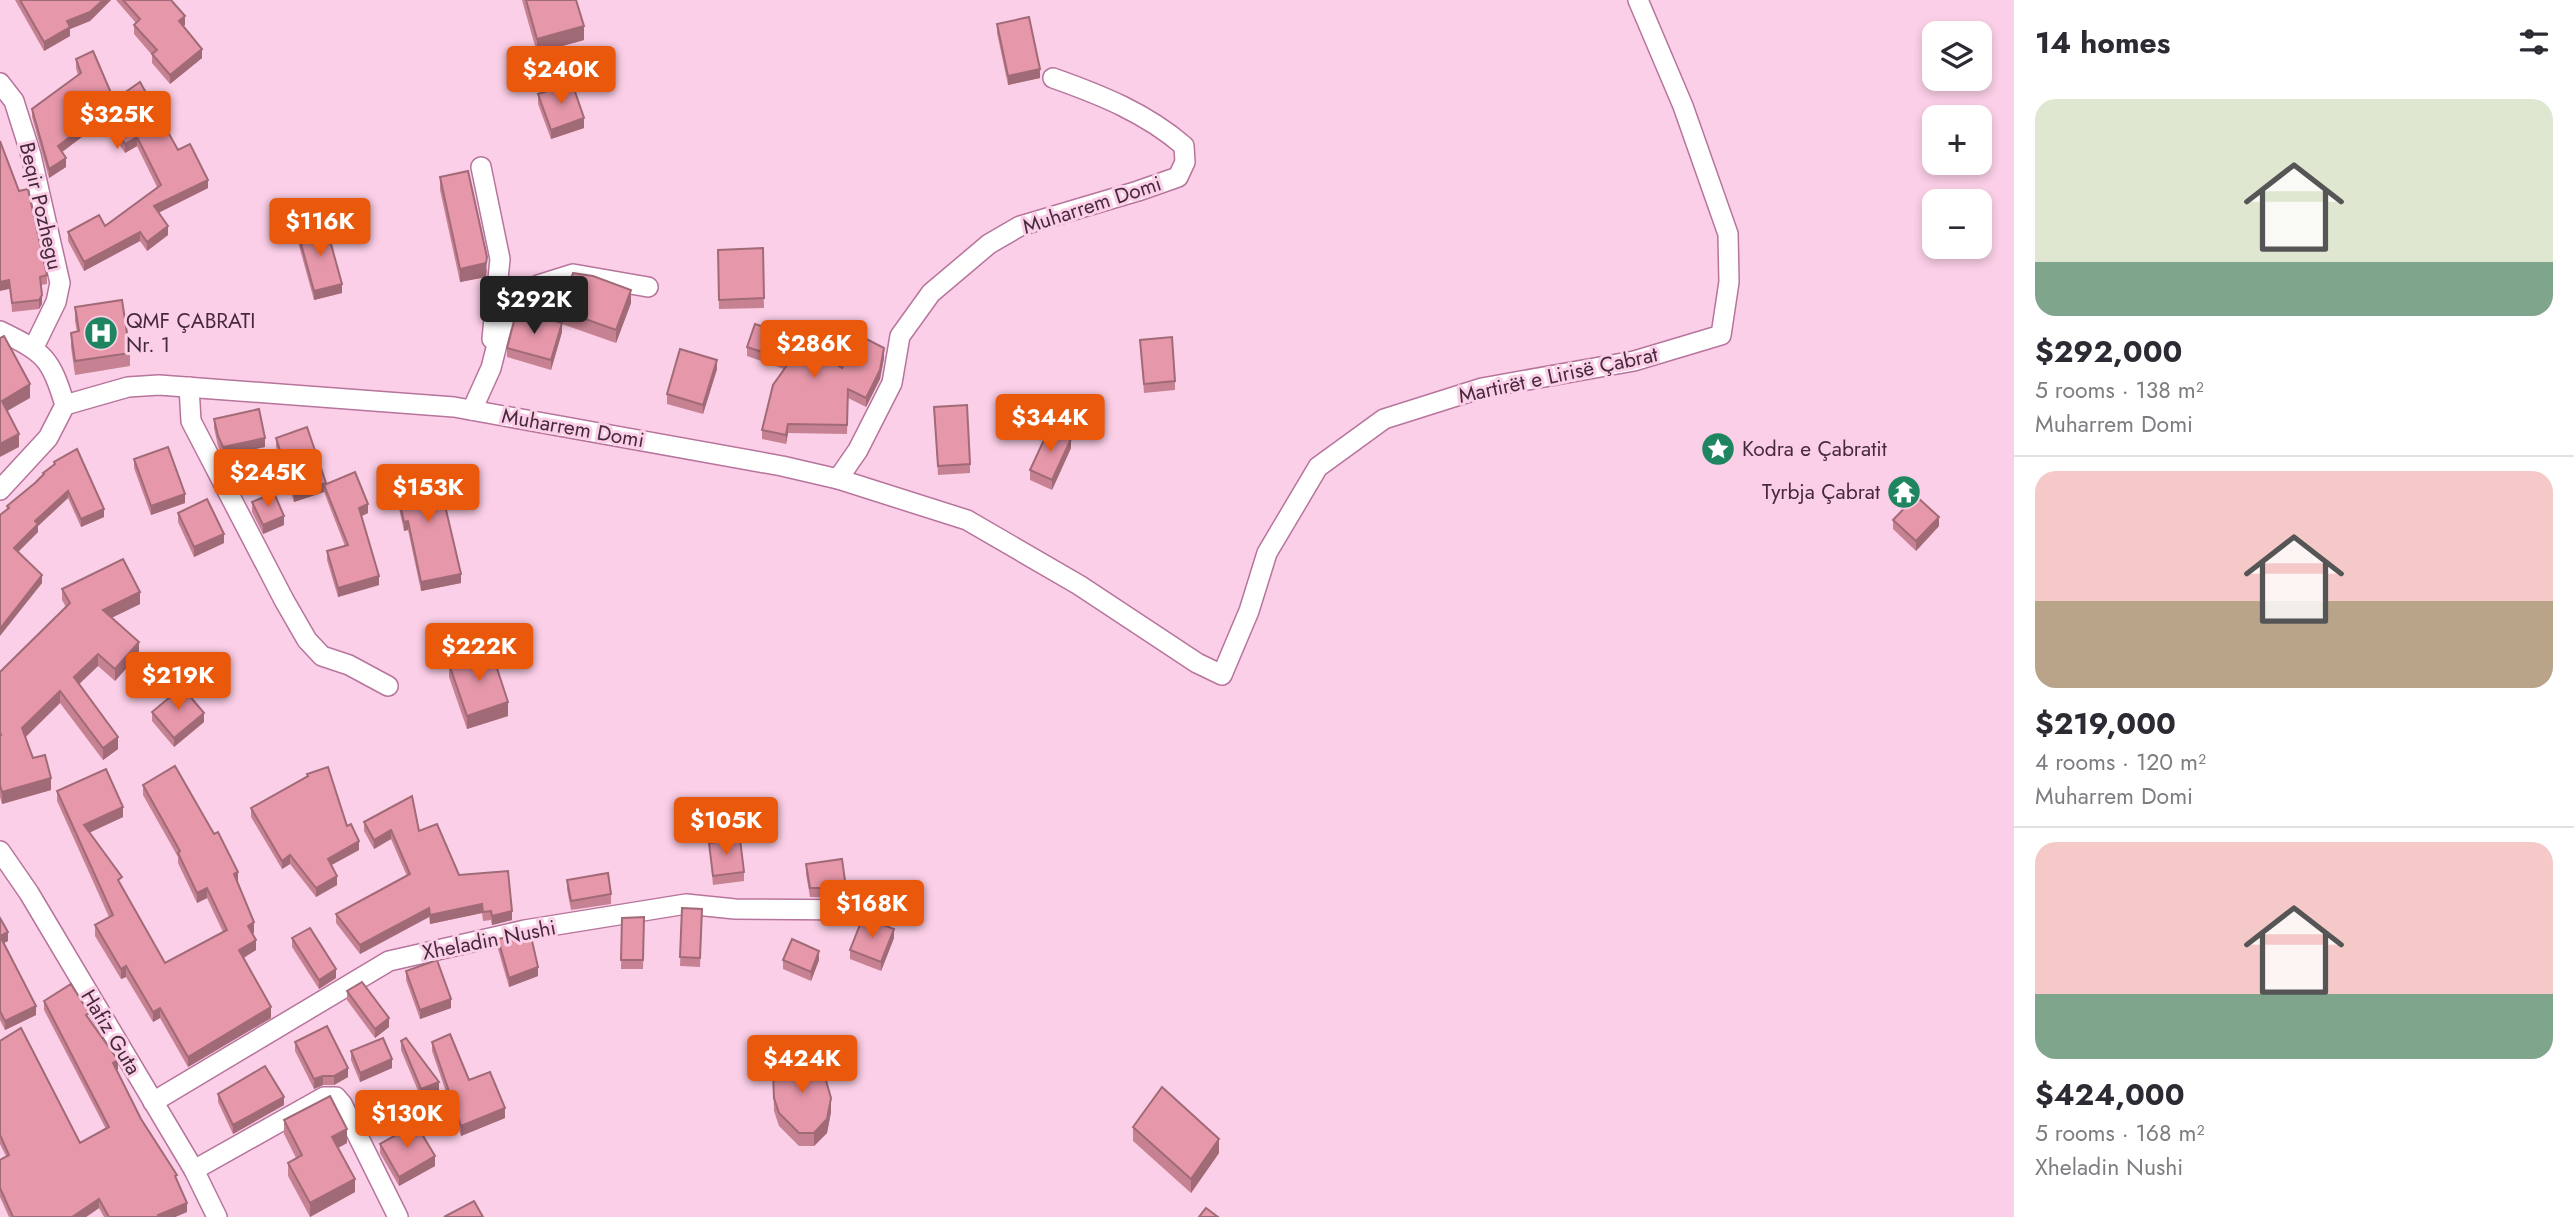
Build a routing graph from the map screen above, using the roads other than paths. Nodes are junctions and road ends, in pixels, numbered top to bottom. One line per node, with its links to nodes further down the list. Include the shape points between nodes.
1 (1638, 0): 14 (street, Martirët e Lirisë Çabrat, via 1683,106 1728,234 1729,282 1721,335 1634,361 1482,388 1384,419 1318,467 1267,553 1222,675)
2 (1053, 78): 12 (street, Muharrem Domi, via 1133,110 1162,127 1184,146 1185,162 1178,177 1020,226 989,244 931,293 900,335 892,383)
3 (0, 83): 7 (street, Beqir Pozhegu, via 14,101 31,155 60,283)
4 (481, 167): 8 (street, Muharrem Domi, via 500,259)
5 (648, 287): 8 (street, Muharrem Domi, via 573,275 538,285 502,325)
6 (0, 331): 7 (street)
7 (34, 347): 10 (street, via 54,370)
8 (491, 368): 11 (street, Muharrem Domi)
9 (189, 387): 10 (street, Muharrem Domi, via 128,387); 11 (street, Muharrem Domi); 15 (street, via 191,421 307,640 322,656)
10 (65, 405): 13 (street, via 48,438)
11 (472, 410): 12 (street, Muharrem Domi, via 720,453)
12 (838, 480): 14 (street, Muharrem Domi, via 967,520 1079,585)
13 (0, 489)
14 (1197, 663)
15 (388, 685)
16 (0, 851): 18 (street, Hafiz Guta)
17 (864, 910): 18 (street, Xheladin Nushi, via 686,904 525,930 389,961)
18 (153, 1102): 19 (street, Hafiz Guta)
19 (194, 1170): 20 (street, Hafiz Guta); 21 (street, via 324,1097 336,1097)
20 (218, 1217)
21 (398, 1217)

